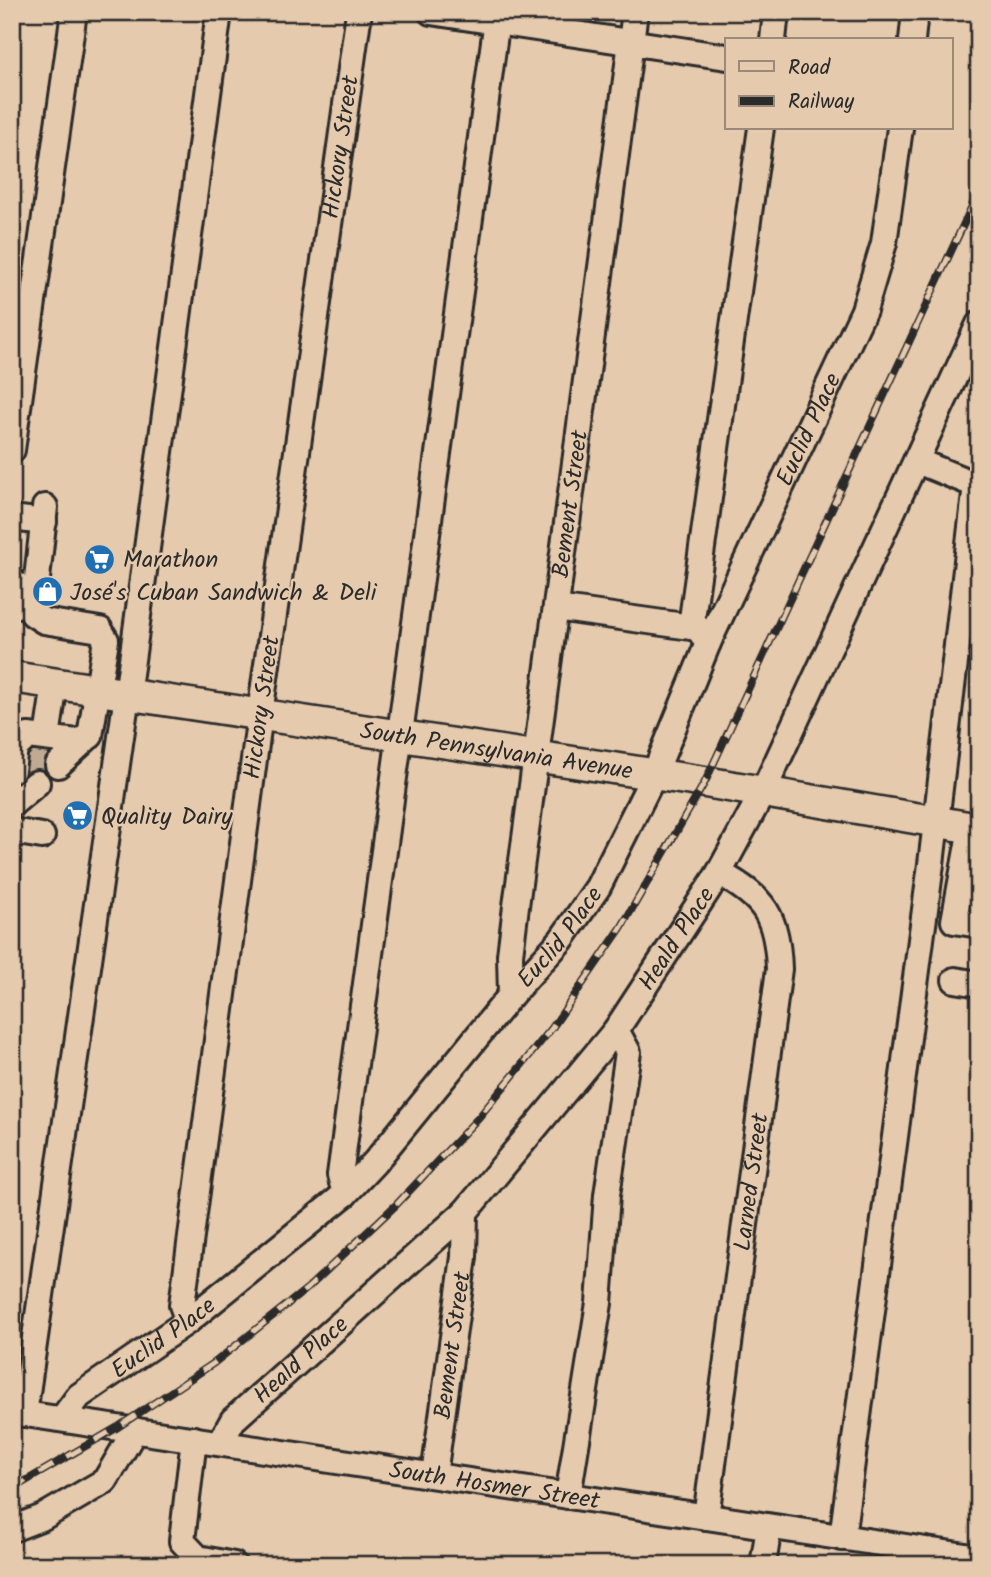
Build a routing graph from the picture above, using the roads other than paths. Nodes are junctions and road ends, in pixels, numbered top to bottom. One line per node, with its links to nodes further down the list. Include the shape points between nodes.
1 (74, 12): 15 (street)
2 (219, 12): 29 (street)
3 (359, 12): 30 (street, Hickory Street)
4 (431, 12): 8 (street)
5 (635, 12): 11 (street, Bement Street)
6 (776, 12): 9 (street)
7 (915, 12): 10 (street)
8 (498, 17): 11 (street); 31 (street)
9 (772, 38)
10 (912, 38)
11 (631, 43): 12 (street); 24 (street, Bement Street)
12 (725, 57)
13 (761, 130): 25 (street, via 692,619)
14 (900, 130): 25 (street, Euclid Place, via 884,243 864,310)
15 (21, 315): 19 (street)
16 (979, 324): 18 (street, Heald Place)
17 (979, 356): 18 (street)
18 (953, 386): 20 (street, Heald Place)
19 (12, 450)
20 (917, 461): 36 (street, Heald Place); 38 (street, via 976,485)
21 (12, 518): 23 (street, via 44,514)
22 (12, 581): 23 (street)
23 (23, 602): 28 (street, via 37,619 104,634)
24 (556, 608): 25 (street); 33 (street, Bement Street)
25 (703, 636): 35 (street, Euclid Place)
26 (12, 677): 27 (main road, South Pennsylvania Avenue)
27 (55, 684): 28 (main road, South Pennsylvania Avenue); 32 (street)
28 (97, 690): 29 (main road, South Pennsylvania Avenue); 32 (street, via 92,730)
29 (127, 695): 30 (main road, South Pennsylvania Avenue); 49 (street)
30 (260, 714): 31 (main road, South Pennsylvania Avenue); 48 (street, Hickory Street, via 182,1305)
31 (400, 736): 33 (main road, South Pennsylvania Avenue); 46 (street, via 340,1175)
32 (60, 747): 34 (street, via 27,736 21,740)
33 (536, 757): 35 (main road, South Pennsylvania Avenue); 44 (street, Bement Street, via 510,955)
34 (19, 769): 37 (street)
35 (654, 775): 36 (main road, South Pennsylvania Avenue); 44 (street, Euclid Place, via 598,887 561,940)
36 (762, 792): 38 (main road, South Pennsylvania Avenue); 42 (street, Heald Place)
37 (12, 804)
38 (936, 822): 39 (main road, South Pennsylvania Avenue); 59 (street)
39 (975, 829): 43 (street, via 954,921)
40 (12, 831): 41 (street)
41 (42, 836)
42 (719, 873): 45 (street, Heald Place); 56 (street, Larned Street, via 756,896 769,914 778,938 779,969)
43 (979, 925)
44 (511, 995): 46 (street, Euclid Place)
45 (616, 1030): 47 (street, Heald Place); 55 (street, via 628,1052 607,1195 599,1303)
46 (345, 1194): 48 (street, Euclid Place)
47 (466, 1212): 53 (street, Heald Place, via 233,1420); 54 (street, Bement Street)
48 (188, 1321): 50 (street, Euclid Place, via 79,1396)
49 (18, 1413): 50 (street, South Hosmer Street)
50 (62, 1419): 51 (street, South Hosmer Street)
51 (135, 1430): 52 (street, South Hosmer Street); 58 (street, via 105,1481 43,1517)
52 (194, 1439): 53 (street, South Hosmer Street); 62 (street, via 182,1541 198,1558)
53 (220, 1443): 54 (street, South Hosmer Street)
54 (434, 1475): 55 (street, South Hosmer Street)
55 (568, 1496): 56 (street, South Hosmer Street)
56 (706, 1517): 57 (street, South Hosmer Street)
57 (769, 1527): 59 (street, South Hosmer Street); 63 (street)
58 (12, 1529)
59 (842, 1538): 60 (street, South Hosmer Street)
60 (895, 1555): 61 (street, South Hosmer Street)
61 (978, 1556)
62 (234, 1565)
63 (763, 1565)

